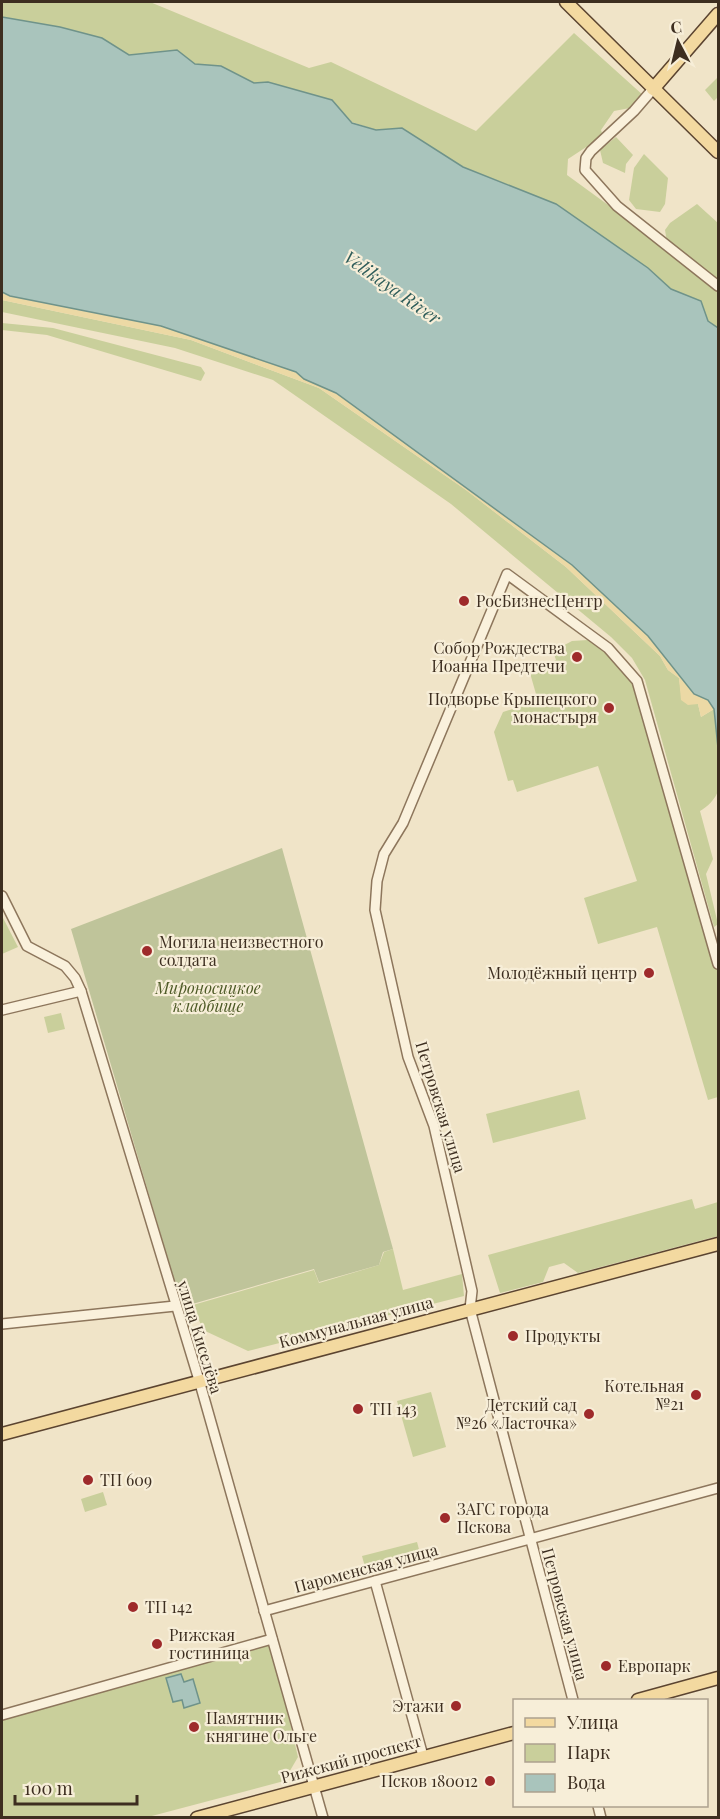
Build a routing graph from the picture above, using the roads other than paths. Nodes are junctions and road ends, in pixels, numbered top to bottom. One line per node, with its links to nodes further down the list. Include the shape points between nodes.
1 (566, 2): 3 (main road)
2 (718, 14): 3 (main road)
3 (653, 89): 4 (main road); 5 (street, via 591,151 585,170 616,206)
4 (718, 152)
5 (718, 286)
6 (2, 896): 8 (street, улица Киселёва, via 27,946 65,966)
7 (718, 964): 12 (street, Петровская улица, via 637,681 608,648 507,574 403,823 384,854 376,881 375,910 408,1057 434,1126 448,1180 472,1291)
8 (81, 991): 9 (street); 11 (street, улица Киселёва)
9 (2, 1010)
10 (718, 1244): 12 (main road, Коммунальная улица)
11 (175, 1306): 13 (street); 14 (street, улица Киселёва)
12 (470, 1309): 14 (main road, Коммунальная улица); 17 (street, Петровская улица)
13 (2, 1324)
14 (199, 1380): 15 (main road, Коммунальная улица); 19 (street, улица Киселёва)
15 (2, 1434)
16 (718, 1488): 17 (street, Пароменская улица)
17 (530, 1541): 18 (street, Пароменская улица); 22 (street, Петровская улица)
18 (375, 1581): 19 (street, Пароменская улица); 26 (street)
19 (264, 1611): 20 (street, улица Киселёва)
20 (272, 1639): 24 (street); 27 (street, улица Киселёва)
21 (718, 1678): 23 (main road)
22 (572, 1699)
23 (645, 1699)
24 (2, 1715)
25 (513, 1733): 26 (main road, Рижский проспект)
26 (423, 1756): 27 (main road, Рижский проспект)
27 (314, 1785): 28 (main road, Рижский проспект); 29 (street, улица Киселёва)
28 (197, 1818)
29 (323, 1818)

